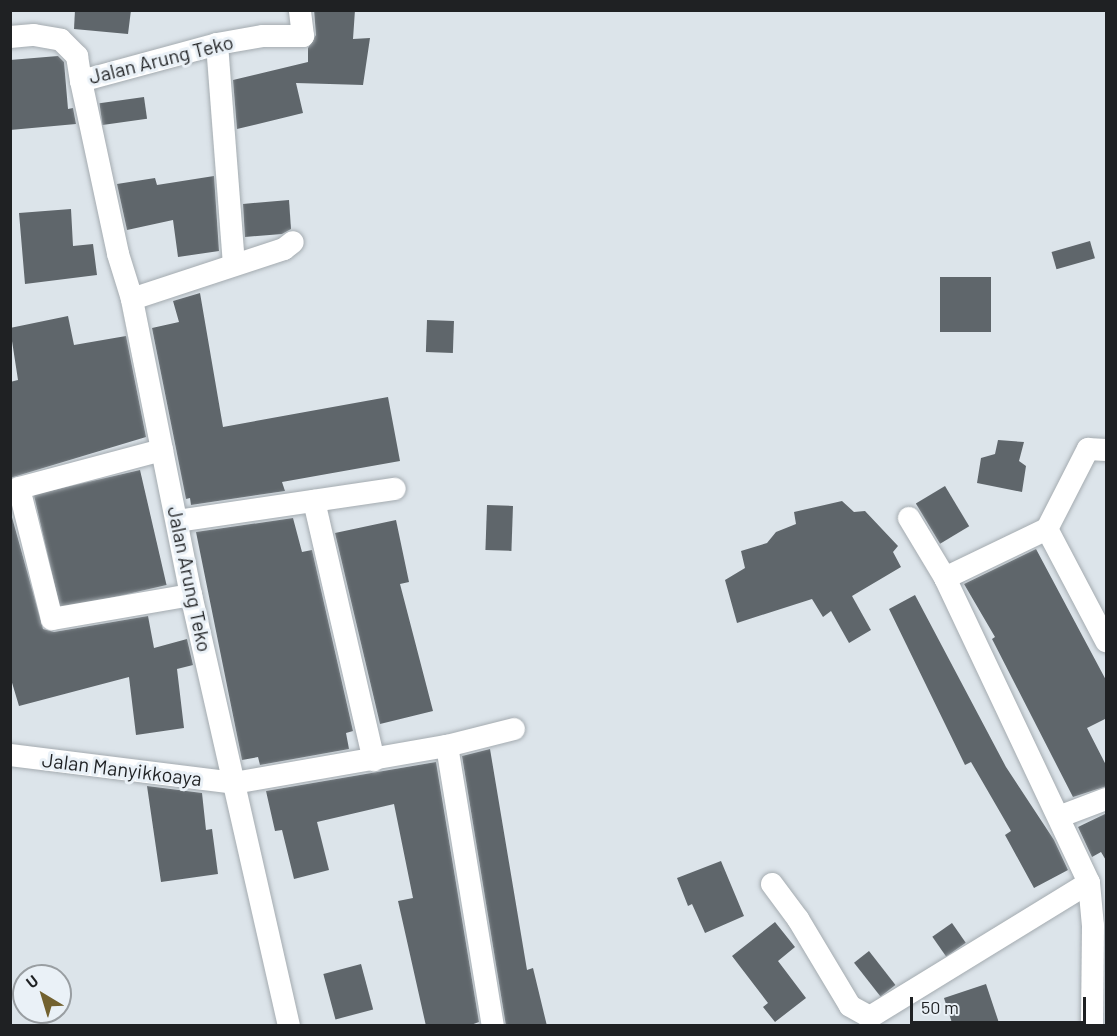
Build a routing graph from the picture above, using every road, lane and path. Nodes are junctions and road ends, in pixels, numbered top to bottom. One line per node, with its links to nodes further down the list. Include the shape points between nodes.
1 (300, 10): 3 (street, Jalan Arung Teko, via 303,36 263,36)
2 (10, 38): 4 (street, Jalan Arung Teko, via 33,35 62,40 77,56)
3 (217, 44): 4 (street, Jalan Arung Teko); 6 (street)
4 (81, 81): 7 (street, Jalan Arung Teko, via 118,254)
5 (293, 243): 6 (street)
6 (234, 264): 7 (street)
7 (132, 299): 8 (street, Jalan Arung Teko)
8 (162, 450): 13 (street, Jalan Arung Teko); 16 (street, via 19,488 52,619)
9 (1107, 450): 14 (street, via 1088,448)
10 (395, 489): 11 (street)
11 (314, 501): 13 (street); 21 (street)
12 (909, 518): 15 (street)
13 (177, 521): 16 (street, Jalan Arung Teko)
14 (1047, 529): 15 (street); 17 (street)
15 (945, 578): 24 (street, via 988,674)
16 (191, 595): 22 (street, Jalan Arung Teko)
17 (1107, 641)
18 (514, 729): 19 (street, Jalan Manyikkoaya)
19 (447, 746): 21 (street, Jalan Manyikkoaya); 30 (street)
20 (10, 755): 22 (street, Jalan Manyikkoaya)
21 (374, 760): 22 (street, Jalan Manyikkoaya)
22 (234, 783): 29 (street, Jalan Arung Teko)
23 (1107, 799): 24 (street)
24 (1061, 816): 25 (street)
25 (1089, 883): 26 (street, via 870,1017 850,1006); 27 (street)
26 (772, 884)
27 (1100, 922): 28 (street)
28 (1099, 990): 31 (street)
29 (289, 1026)
30 (493, 1026)
31 (1092, 1026)

